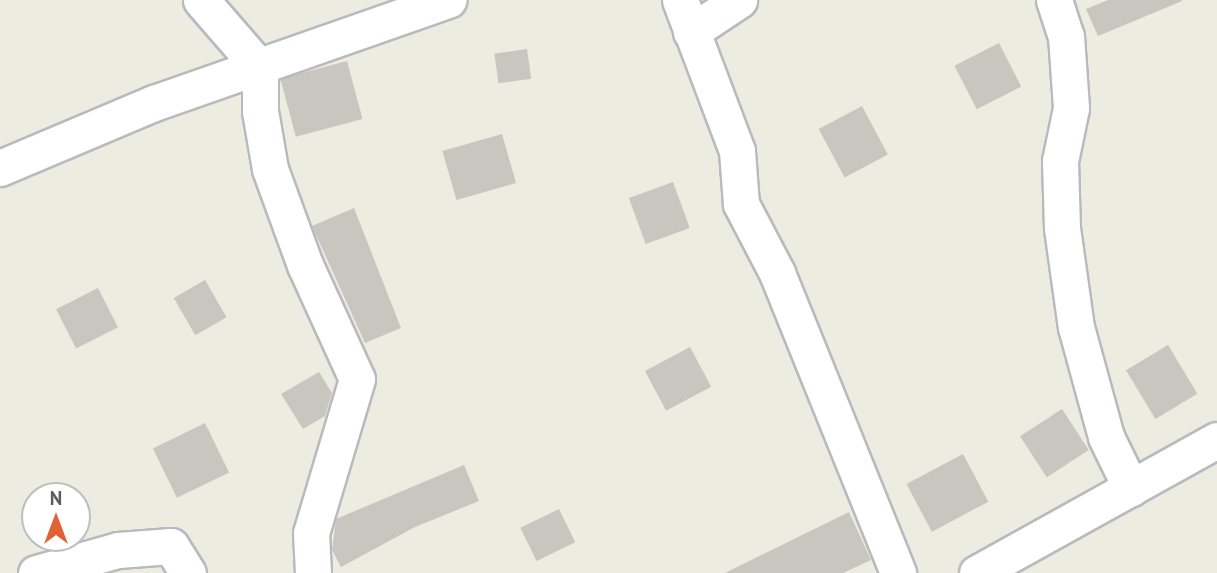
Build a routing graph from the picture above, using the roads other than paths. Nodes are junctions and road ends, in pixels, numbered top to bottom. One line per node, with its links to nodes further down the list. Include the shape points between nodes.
1 (201, 0): 6 (street)
2 (448, 0): 6 (street)
3 (738, 0): 5 (street)
4 (1054, 0): 9 (street, via 1066,36 1070,96 1060,161 1062,229 1076,327 1106,437)
5 (685, 16): 13 (street, via 737,151 741,204 777,273)
6 (260, 68): 7 (street, via 155,103); 12 (street, via 260,111 270,169 305,265 357,379 311,533)
7 (0, 167)
8 (1217, 440): 9 (street)
9 (1131, 488): 14 (street)
10 (36, 573): 11 (street, via 118,550 171,546)
11 (188, 573)
12 (313, 573)
13 (898, 573)
14 (977, 573)

